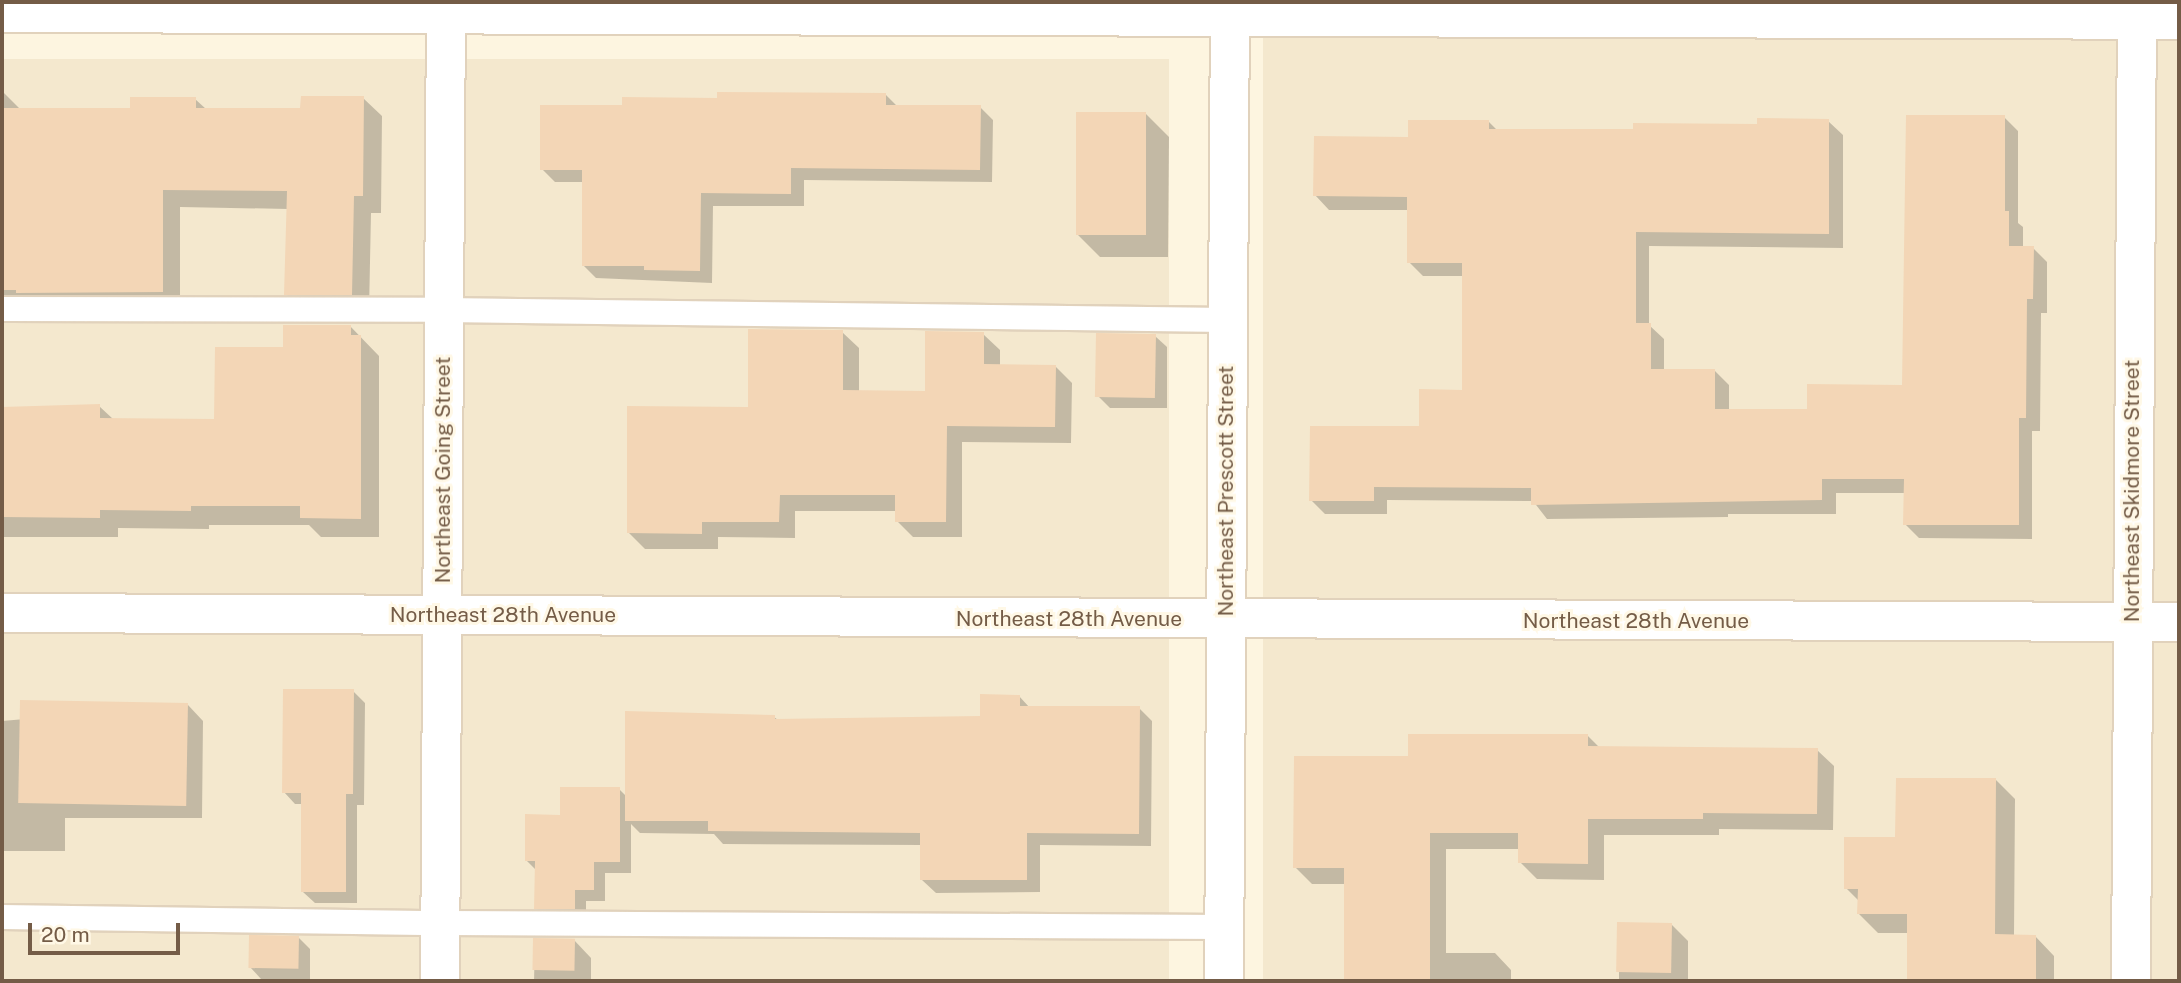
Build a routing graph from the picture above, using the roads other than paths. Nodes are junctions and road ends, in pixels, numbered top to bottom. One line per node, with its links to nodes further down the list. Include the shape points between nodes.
1 (446, 7): 2 (street); 4 (street); 7 (street, Northeast Going Street)
2 (1230, 8): 3 (street); 8 (street, Northeast Prescott Street)
3 (2137, 11): 5 (street); 12 (street, Northeast Skidmore Street)
4 (2, 13)
5 (2179, 20)
6 (2, 309): 7 (lane)
7 (444, 310): 8 (lane); 10 (street, Northeast Going Street)
8 (1227, 320): 11 (street, Northeast Prescott Street)
9 (2, 613): 10 (street, Northeast 28th Avenue)
10 (442, 615): 11 (street, Northeast 28th Avenue); 15 (street, Northeast Going Street)
11 (1225, 620): 12 (street, Northeast 28th Avenue); 16 (street, Northeast Prescott Street)
12 (2132, 622): 13 (street, Northeast 28th Avenue); 19 (street, Northeast Skidmore Street)
13 (2179, 622)
14 (2, 917): 15 (lane)
15 (441, 923): 16 (lane); 17 (street, Northeast Going Street)
16 (1224, 927): 18 (street, Northeast Prescott Street)
17 (440, 981)
18 (1224, 981)
19 (2130, 981)

